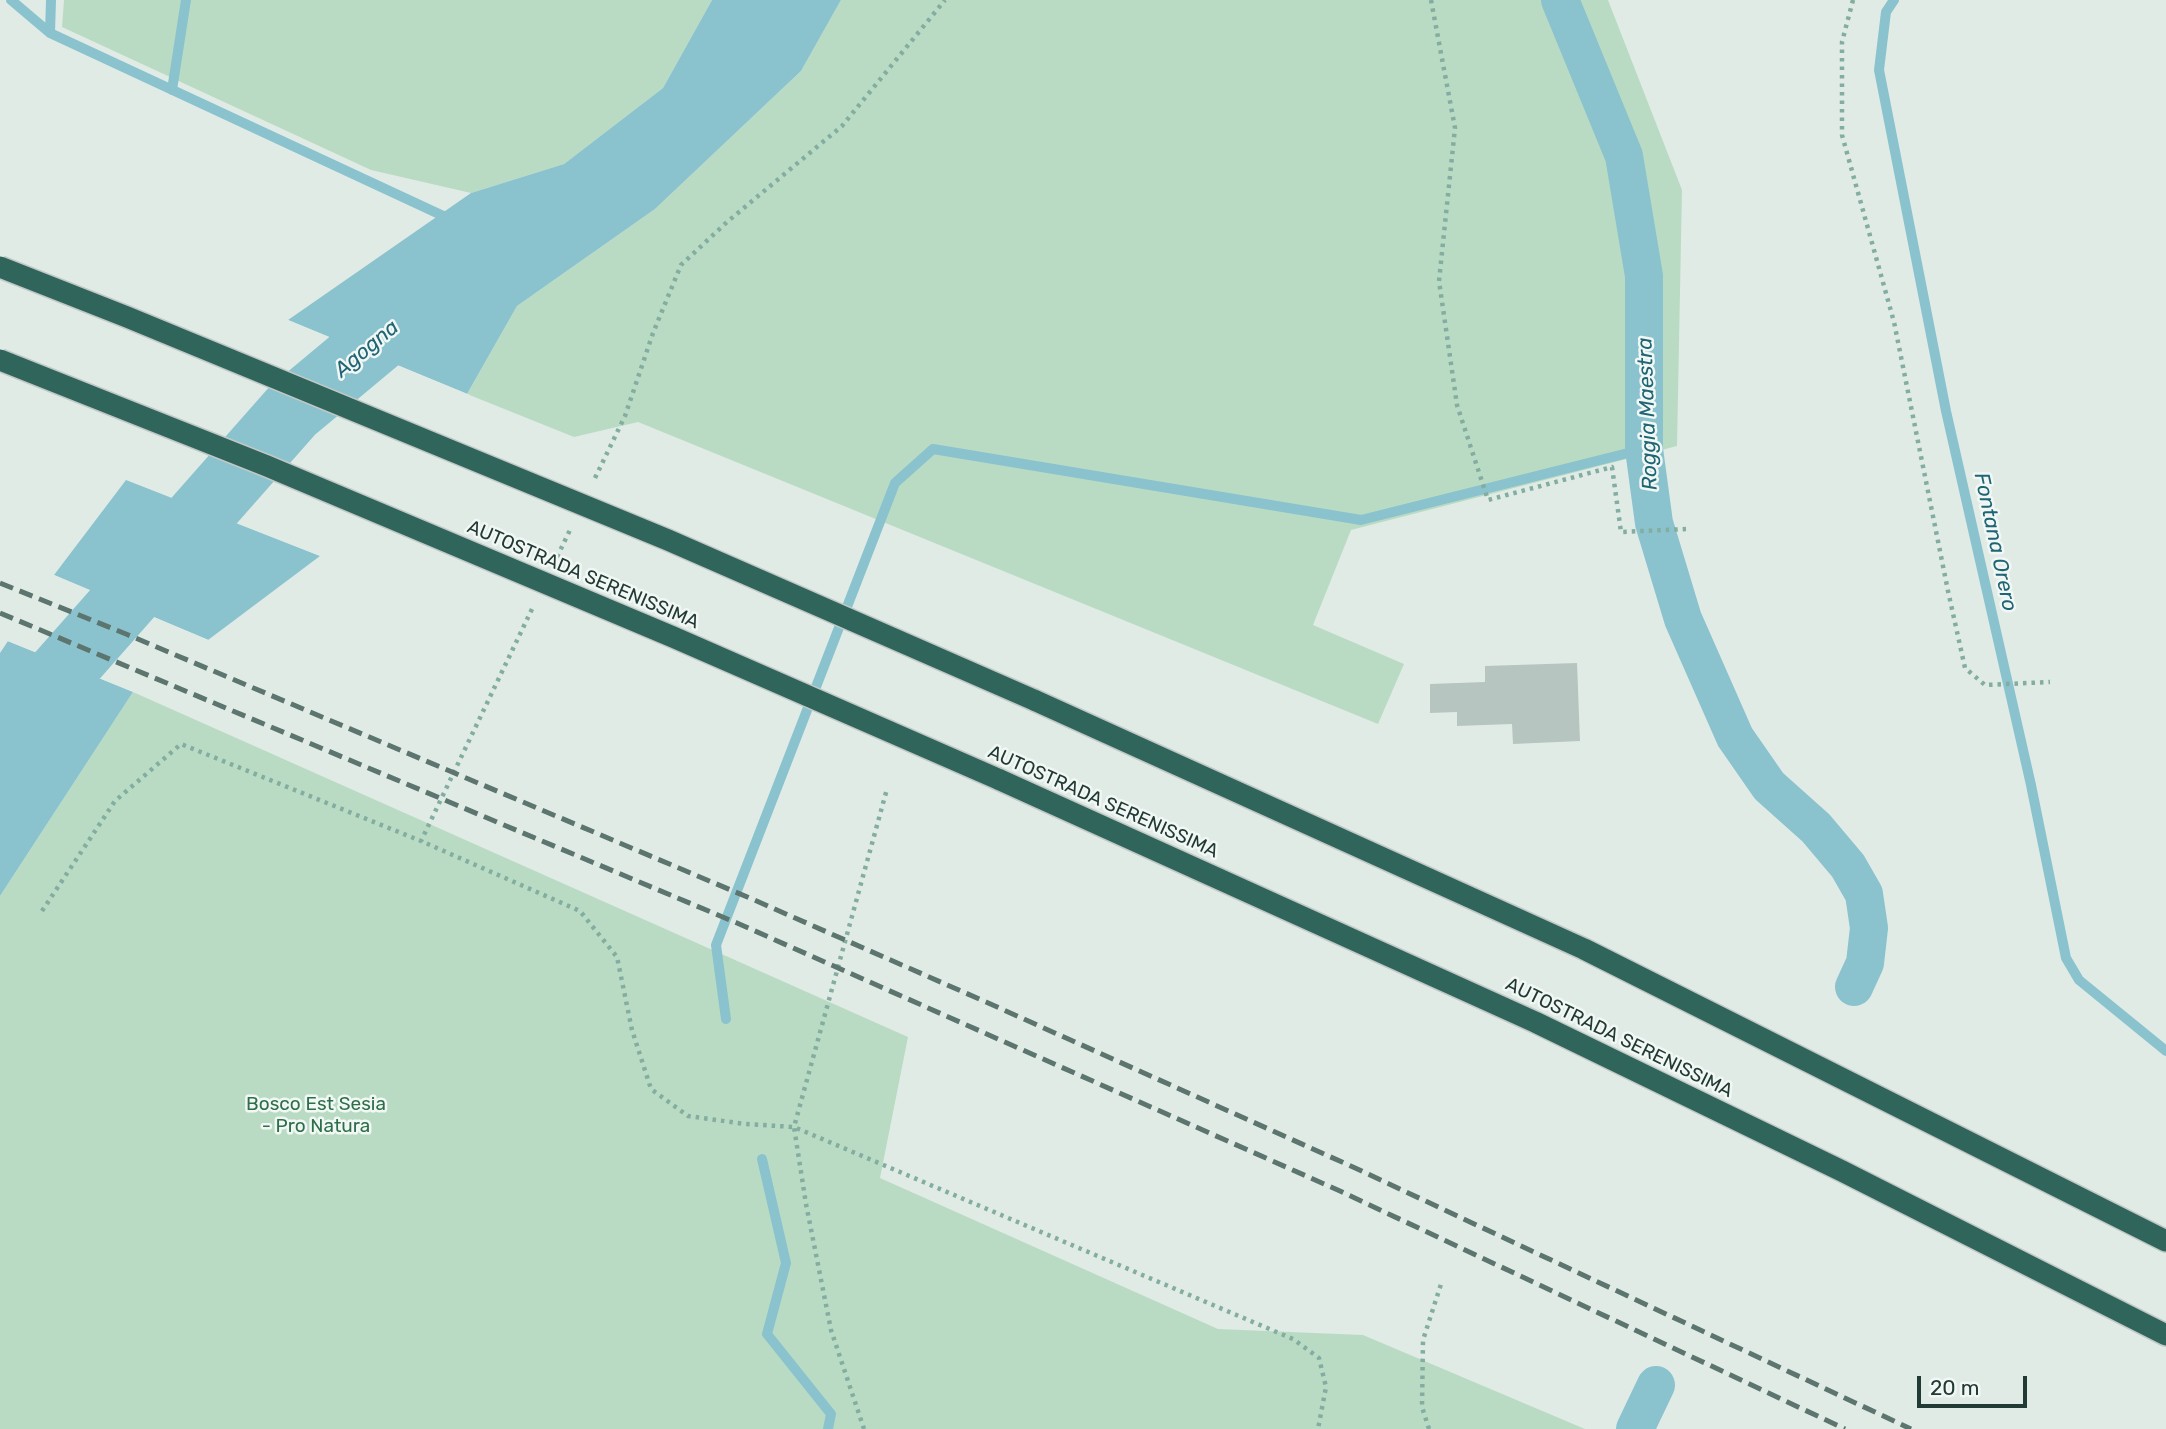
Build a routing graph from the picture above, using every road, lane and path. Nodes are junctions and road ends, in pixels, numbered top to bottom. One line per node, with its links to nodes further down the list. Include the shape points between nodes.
1 (946, 0): 6 (path, via 842,126 681,265 625,416)
2 (1431, 0): 8 (path, via 1455,128 1440,281 1457,405 1488,500 1612,467 1621,532)
3 (1853, 0): 11 (path, via 1842,41 1842,135 1894,322 1965,668 1985,685)
4 (0, 267): 16 (highway, bridge, via 668,540 1034,700 1584,949)
5 (0, 360): 18 (highway, AUTOSTRADA SERENISSIMA, bridge, via 318,487 998,779 1535,1022)
6 (595, 479)
7 (571, 528): 9 (path)
8 (1685, 529)
9 (553, 566)
10 (535, 603): 13 (path)
11 (2050, 682)
12 (887, 789): 15 (path)
13 (421, 841): 14 (path, via 181,744 115,801); 15 (path, via 580,911 617,957 650,1089 688,1116)
14 (42, 911)
15 (794, 1127): 19 (path, via 831,1330); 20 (path, via 1293,1339 1320,1358 1326,1387)
16 (2166, 1241)
17 (1443, 1281): 21 (path, via 1423,1340 1422,1407)
18 (2166, 1335)
19 (864, 1429)
20 (1318, 1429)
21 (1429, 1429)

